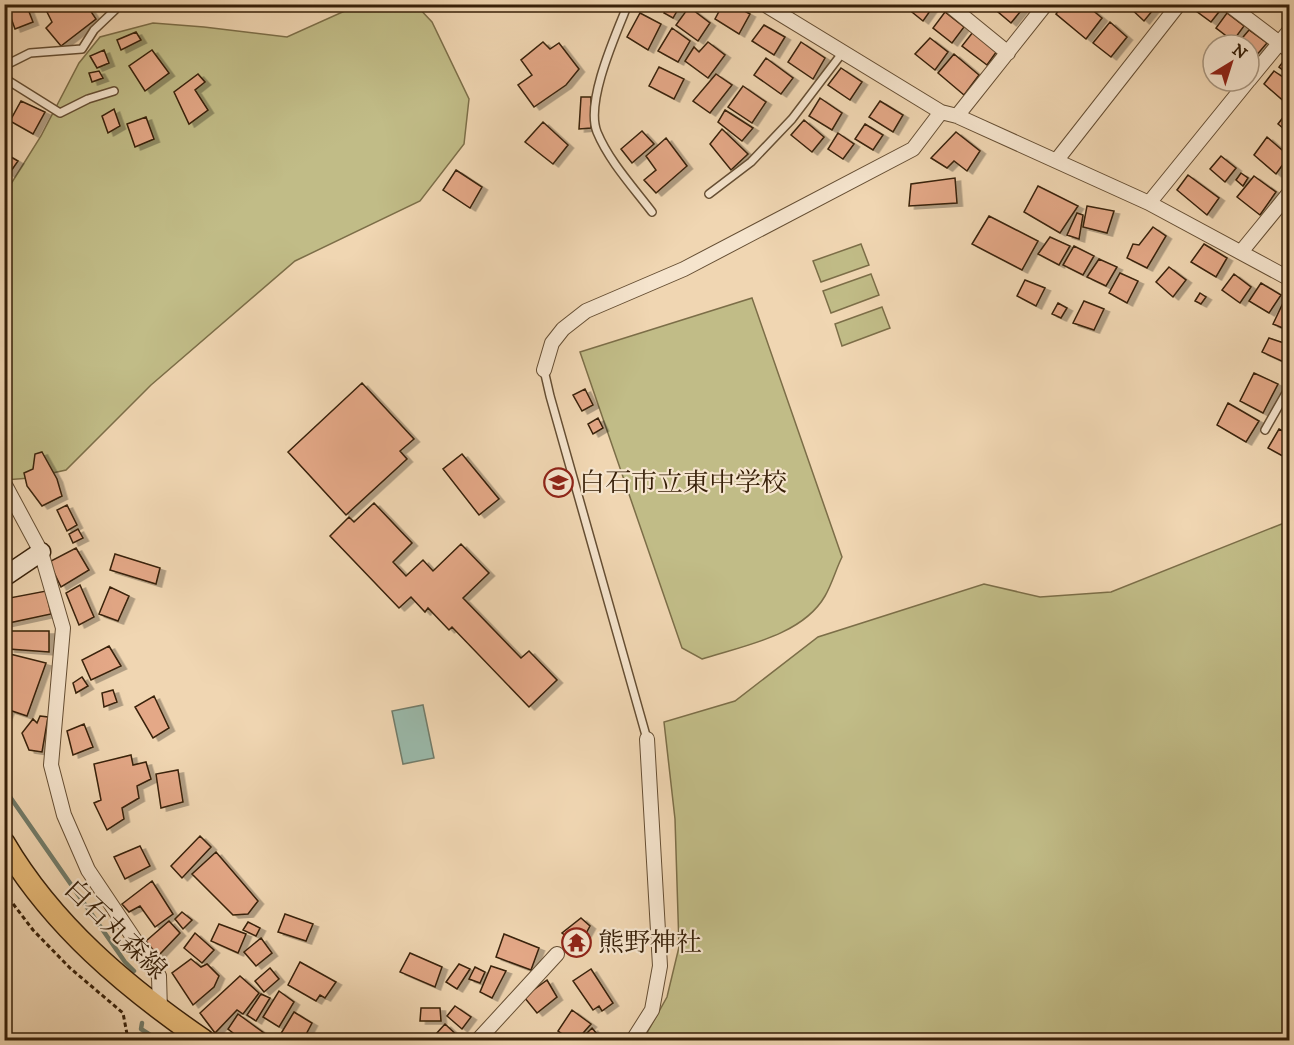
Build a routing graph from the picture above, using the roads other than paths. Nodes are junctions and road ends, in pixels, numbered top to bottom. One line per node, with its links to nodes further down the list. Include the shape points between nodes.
1 (628, 4): 23 (lane, via 595,99 596,130)
2 (764, 4): 10 (street)
3 (948, 4): 11 (street)
4 (1047, 4): 11 (street)
5 (1179, 4): 19 (street)
6 (1228, 4): 9 (street)
7 (115, 10): 12 (lane, via 94,30 82,49 30,53)
8 (1290, 30): 9 (street)
9 (1284, 47): 13 (street)
10 (843, 52): 17 (street); 21 (lane, via 792,119 751,162)
11 (1008, 53): 18 (street)
12 (4, 66)
13 (1261, 69)
14 (4, 78): 15 (lane, via 60,113)
15 (114, 91)
16 (1239, 93): 22 (street)
17 (941, 112): 18 (street); 26 (street, via 913,149 684,269 585,311 552,343)
18 (957, 116): 19 (street)
19 (1056, 161): 22 (street)
20 (1290, 192): 24 (street)
21 (709, 194)
22 (1149, 203): 24 (street)
23 (652, 212)
24 (1241, 252): 25 (street)
25 (1290, 279)
26 (544, 369): 32 (lane)
27 (1290, 386): 28 (lane)
28 (1265, 430)
29 (4, 483): 30 (street)
30 (41, 552): 31 (street); 35 (street, via 63,628 51,765 64,815 88,870 159,976)
31 (4, 577)
32 (647, 738): 38 (street, via 660,966 652,1010)
33 (4, 843): 35 (main road, 白石丸森線, via 66,927)
34 (557, 954): 37 (street)
35 (160, 1011): 36 (main road, 白石丸森線)
36 (203, 1041)
37 (478, 1041)
38 (633, 1041)

